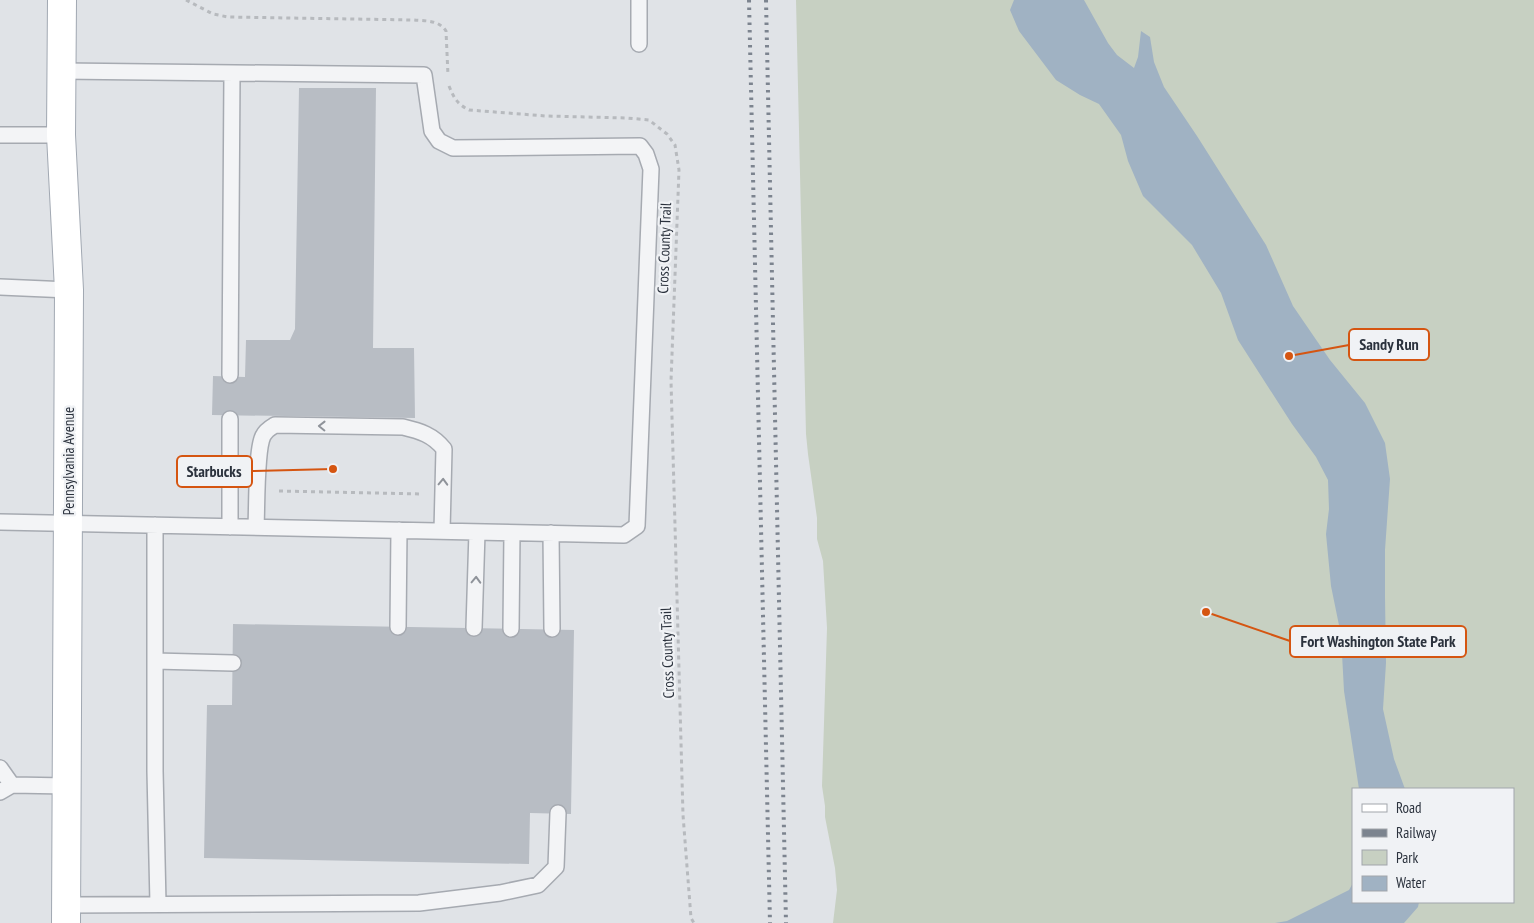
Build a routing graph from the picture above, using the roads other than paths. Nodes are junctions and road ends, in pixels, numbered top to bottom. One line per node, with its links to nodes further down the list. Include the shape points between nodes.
1 (62, 0): 4 (main road, Pennsylvania Avenue)
2 (639, 0): 3 (lane)
3 (638, 44)
4 (62, 71): 5 (lane); 7 (main road, Pennsylvania Avenue)
5 (232, 73): 10 (lane); 21 (lane, via 424,75 432,131 439,141 453,148 640,146 646,154 651,169 637,526 624,535)
6 (0, 135): 7 (lane)
7 (61, 135): 9 (main road, Pennsylvania Avenue)
8 (0, 287): 9 (lane)
9 (69, 290): 13 (main road, Pennsylvania Avenue)
10 (230, 376)
11 (230, 419): 15 (lane)
12 (0, 522): 13 (lane)
13 (68, 523): 14 (lane); 29 (main road, Pennsylvania Avenue)
14 (155, 525): 15 (lane); 26 (lane)
15 (230, 527): 16 (lane)
16 (256, 527): 17 (lane); 18 (lane, one-way to 16, via 444,449 437,440 422,431 403,427 275,425 268,429 259,452)
17 (399, 530): 18 (lane); 22 (lane)
18 (442, 531): 19 (lane)
19 (477, 532): 20 (lane); 23 (lane, one-way to 19)
20 (512, 532): 21 (lane); 24 (lane)
21 (550, 533): 25 (lane)
22 (398, 626)
23 (474, 628)
24 (511, 629)
25 (552, 629)
26 (155, 661): 27 (lane); 32 (lane)
27 (233, 663)
28 (0, 768): 30 (lane)
29 (67, 786): 30 (lane); 33 (main road, Pennsylvania Avenue)
30 (6, 788)
31 (558, 813): 32 (lane, via 556,867 538,884 528,887 419,903)
32 (158, 904): 33 (lane)
33 (67, 914)

